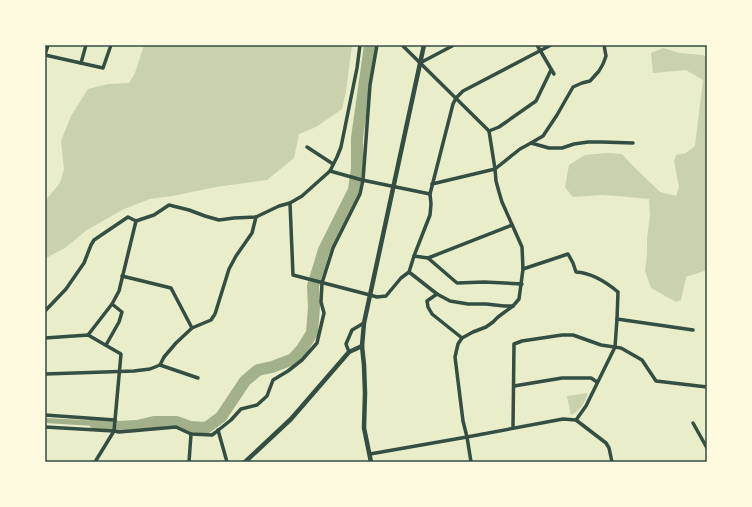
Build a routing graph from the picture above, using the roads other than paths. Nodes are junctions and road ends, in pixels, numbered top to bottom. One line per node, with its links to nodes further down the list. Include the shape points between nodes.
1 (48, 45): 13 (street)
2 (86, 45): 14 (street)
3 (111, 45): 14 (street, via 103,68)
4 (360, 45): 21 (street, via 341,147)
5 (377, 45): 24 (street, via 370,85)
6 (402, 45): 15 (street)
7 (424, 45): 15 (street)
8 (454, 45): 15 (street)
9 (537, 45): 12 (street)
10 (550, 45): 12 (street)
11 (604, 45): 18 (street, via 606,56 599,71 590,81 568,91 557,115 543,136)
12 (540, 50): 16 (street, via 463,91); 17 (street, via 553,72 536,101)
13 (45, 55): 14 (street)
14 (81, 63)
15 (420, 63): 16 (street); 26 (street)
16 (456, 98): 17 (street); 25 (street)
17 (489, 131): 22 (street)
18 (531, 143): 19 (street, via 549,148 588,142); 22 (street)
19 (633, 144)
20 (307, 147): 21 (street)
21 (333, 164): 23 (street)
22 (495, 170): 25 (street); 31 (street, via 499,192)
23 (330, 171): 24 (street); 28 (street, via 302,196)
24 (362, 180): 26 (street); 37 (street, via 360,194 333,248)
25 (432, 184): 27 (street)
26 (394, 186): 27 (street); 40 (street)
27 (430, 194): 32 (street, via 430,215)
28 (290, 203): 29 (street); 37 (street, via 293,276)
29 (256, 217): 30 (street, via 219,220 168,205 154,215); 46 (street, via 252,233 228,269 215,314 211,320)
30 (136, 221): 36 (street); 43 (street, via 128,217 94,240 84,263 66,289)
31 (512, 225): 33 (street); 34 (street, via 522,248)
32 (414, 256): 33 (street); 35 (street)
33 (428, 258): 38 (street, via 458,283)
34 (523, 269): 38 (street); 44 (street, via 568,254 576,272 596,277 618,292)
35 (409, 272): 39 (street); 40 (street, via 386,296)
36 (122, 276): 41 (street, via 119,291); 46 (street, via 171,288)
37 (322, 283): 40 (street); 68 (street, via 321,302 324,313 317,343 302,360 273,380 267,396 257,405 241,409)
38 (522, 284): 42 (street, via 519,299)
39 (437, 294): 42 (street, via 450,301 468,304); 50 (street, via 427,301 428,307 432,314)
40 (370, 295): 45 (street)
41 (112, 304): 48 (street); 51 (street, via 122,312)
42 (513, 306): 50 (street, via 486,327)
43 (45, 311)
44 (617, 319): 47 (street); 53 (street)
45 (364, 323): 52 (street); 54 (street, via 352,330 346,344)
46 (192, 328): 55 (street, via 176,343)
47 (693, 330)
48 (88, 335): 49 (street); 51 (street)
49 (45, 338)
50 (462, 338): 71 (street, via 455,357)
51 (106, 345): 56 (street, via 121,354)
52 (362, 346): 54 (street); 73 (street, via 364,428)
53 (615, 347): 59 (street); 60 (street, via 573,335 514,344); 61 (street, via 622,348 642,360 656,381)
54 (348, 352): 77 (street, via 291,419)
55 (160, 365): 56 (street, via 143,370); 58 (street)
56 (119, 372): 57 (street); 64 (street)
57 (45, 374)
58 (198, 378)
59 (598, 382): 60 (street, via 591,378 562,378); 63 (street)
60 (514, 386): 67 (street)
61 (707, 387)
62 (45, 415): 64 (street)
63 (576, 420): 67 (street, via 563,419); 80 (street, via 606,442)
64 (115, 421): 69 (street)
65 (693, 423): 72 (street)
66 (45, 427): 69 (street)
67 (514, 428): 71 (street)
68 (218, 430): 70 (street, via 212,434); 76 (street)
69 (114, 431): 70 (street, via 176,427); 74 (street)
70 (191, 434): 75 (street)
71 (467, 437): 73 (street); 79 (street)
72 (707, 448)
73 (370, 454): 78 (street)
74 (96, 462)
75 (189, 462)
76 (227, 462)
77 (245, 462)
78 (371, 462)
79 (471, 462)
80 (612, 462)

